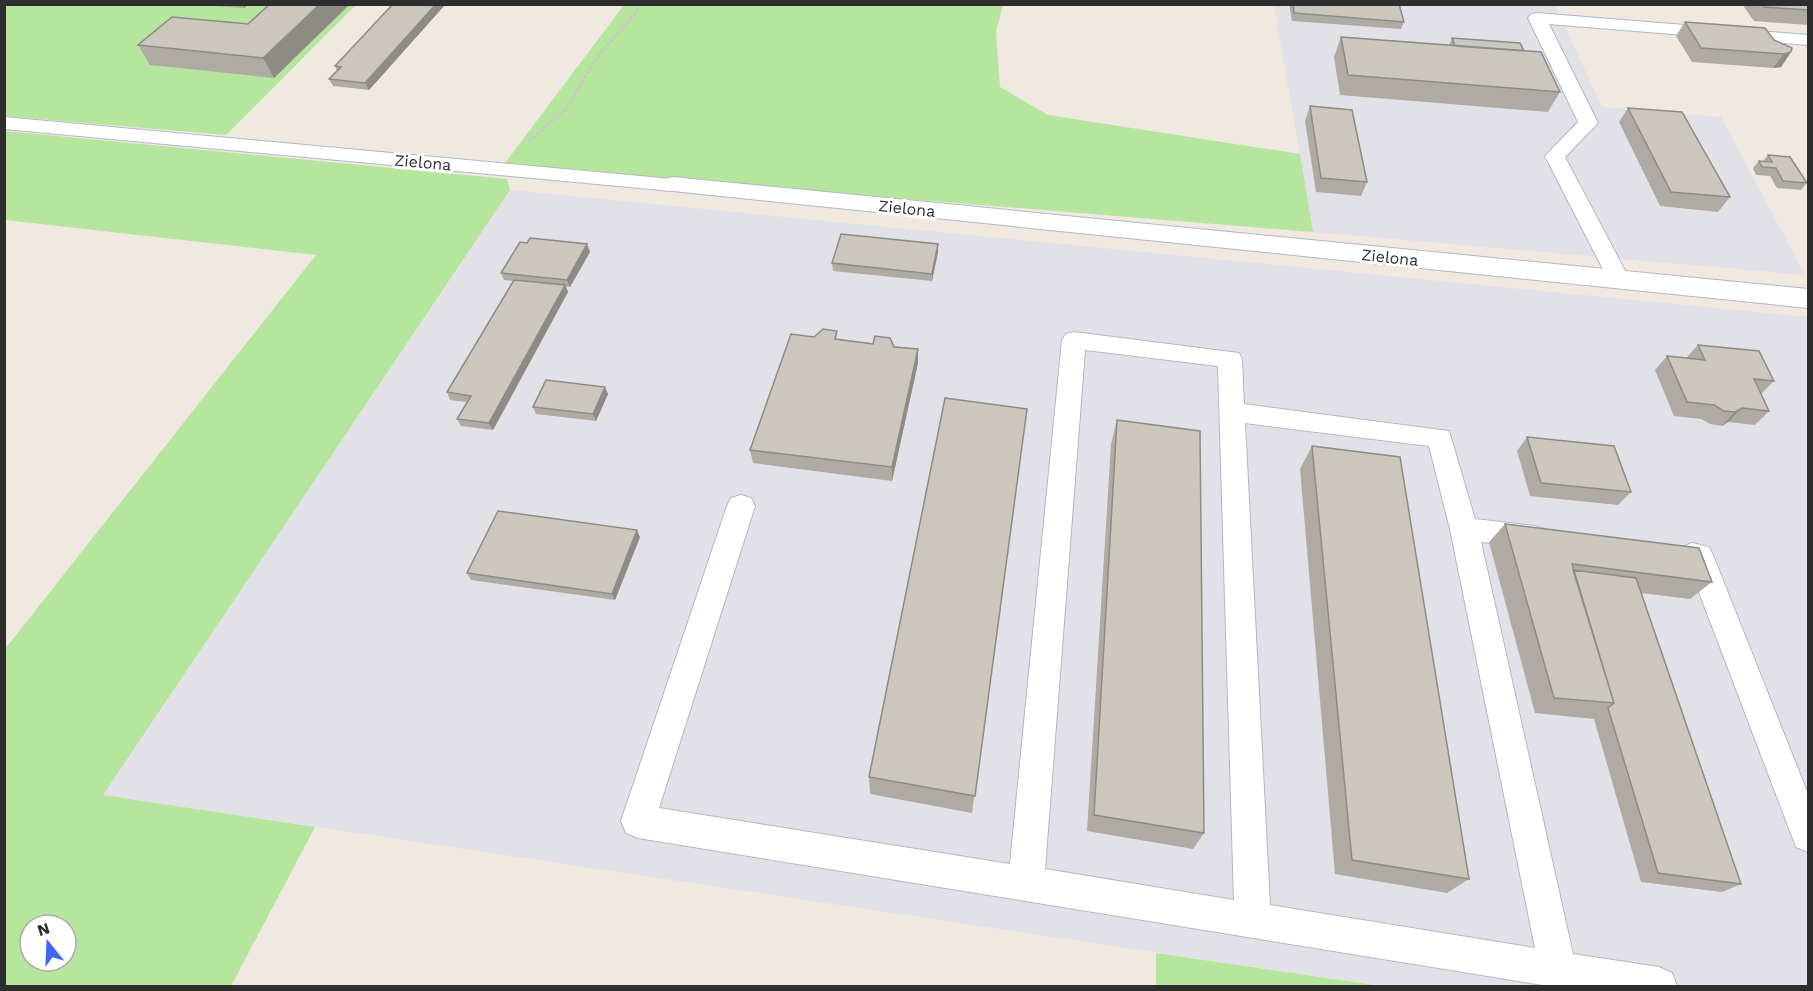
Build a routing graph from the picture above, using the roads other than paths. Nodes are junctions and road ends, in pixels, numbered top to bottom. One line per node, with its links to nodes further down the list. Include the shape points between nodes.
1 (1809, 40): 4 (lane, via 1537,18 1588,123 1555,156)
2 (4, 123): 3 (lane, Zielona)
3 (672, 185): 4 (street, Zielona)
4 (1619, 280): 5 (street, Zielona)
5 (1809, 299)
6 (1232, 412): 8 (lane, via 1440,438); 12 (lane, via 1230,359 1074,340); 13 (lane)
7 (741, 506): 12 (lane, via 638,821)
8 (1464, 529): 9 (lane); 14 (lane)
9 (1558, 540)
10 (1664, 551): 11 (lane, via 1699,555)
11 (1809, 836)
12 (1026, 884): 13 (lane)
13 (1253, 921): 14 (lane)
14 (1558, 970): 15 (lane)
15 (1659, 987)

